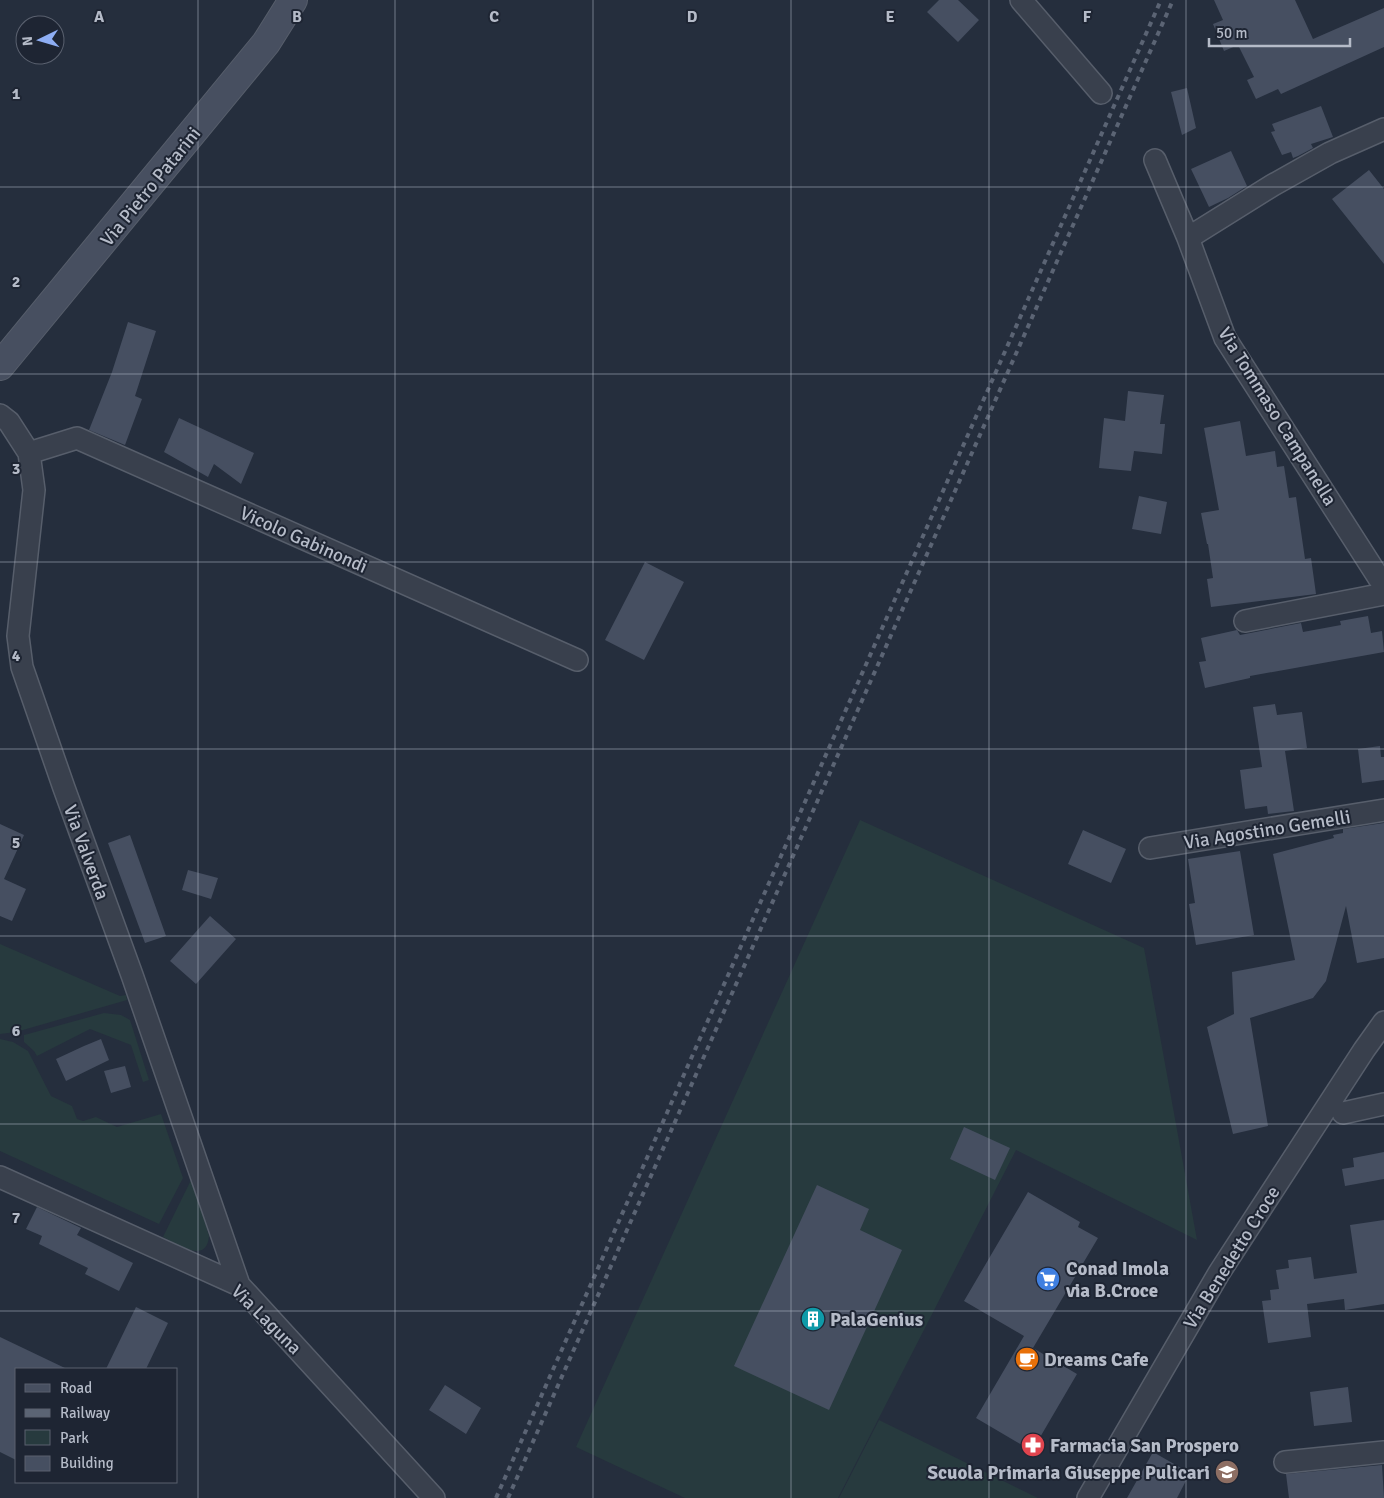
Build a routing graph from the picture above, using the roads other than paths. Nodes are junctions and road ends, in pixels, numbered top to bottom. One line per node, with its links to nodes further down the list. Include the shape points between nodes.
1 (293, 0): 7 (main road, Via Pietro Patarini, via 266,43)
2 (1021, 0): 3 (street)
3 (1101, 93)
4 (1384, 129): 6 (street, via 1330,153)
5 (1155, 160): 6 (street, Via Tommaso Campanella)
6 (1188, 238): 10 (street, Via Tommaso Campanella, via 1225,338)
7 (0, 366)
8 (0, 415): 9 (street, Via Valverda, via 9,422)
9 (29, 453): 13 (street, Vicolo Gabinondi, via 77,438); 20 (street, Via Valverda, via 34,490 18,636 22,667)
10 (1384, 586)
11 (1384, 594): 12 (street)
12 (1245, 621)
13 (577, 660)
14 (1384, 810): 15 (street, Via Agostino Gemelli)
15 (1150, 848)
16 (1384, 1022): 24 (street, Via Benedetto Croce, via 1219,1273)
17 (1384, 1104): 18 (street)
18 (1343, 1113)
19 (0, 1177): 20 (street, Via Laguna)
20 (239, 1285): 23 (street, Via Laguna)
21 (1384, 1452): 22 (street)
22 (1285, 1462)
23 (434, 1498)
24 (1088, 1498)

